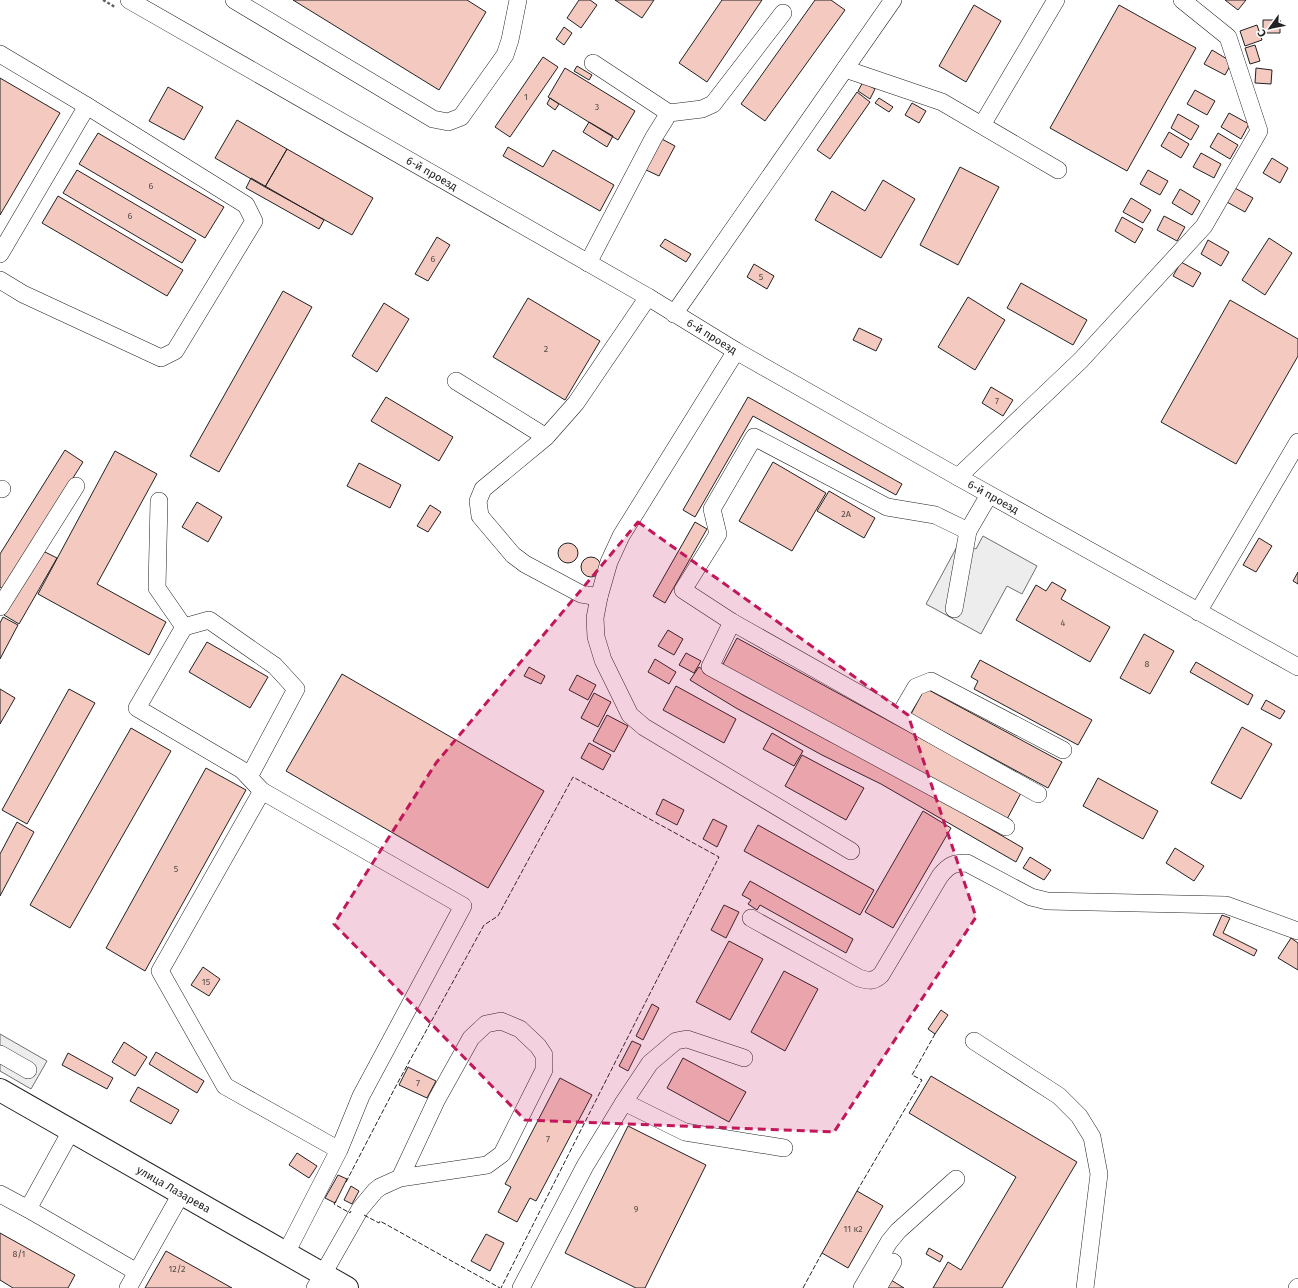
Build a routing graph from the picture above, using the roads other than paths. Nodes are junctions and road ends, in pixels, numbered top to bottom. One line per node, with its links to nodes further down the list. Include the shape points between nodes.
1 (129, 0): 16 (street, 6-й проезд)
2 (234, 0): 3 (street, via 434,119 448,122 461,117 505,55)
3 (518, 0)
4 (893, 0): 10 (street)
5 (1056, 0): 13 (street)
6 (1182, 0): 24 (street, via 1228,37 1259,131 1204,226 1081,360)
7 (783, 13): 12 (street, via 713,104 702,109)
8 (0, 54): 11 (street)
9 (593, 63): 12 (street)
10 (845, 69): 13 (street, via 942,102); 19 (street)
11 (87, 106): 15 (street); 17 (street, via 246,205 254,221 175,351 161,358 23,294)
12 (669, 113): 16 (street)
13 (982, 125): 14 (street)
14 (1058, 170)
15 (0, 254)
16 (588, 263): 18 (street, 6-й проезд)
17 (0, 280)
18 (648, 297): 19 (street, 6-й проезд); 22 (street, via 576,404)
19 (674, 314): 20 (street, 6-й проезд)
20 (736, 351): 24 (street, 6-й проезд); 29 (street, via 621,536 609,562)
21 (456, 381): 22 (street)
22 (546, 437): 29 (street, via 483,489 478,501 480,516 512,555 525,564 581,594)
23 (1298, 442): 32 (street)
24 (958, 478): 26 (street, 6-й проезд)
25 (76, 486): 30 (street)
26 (989, 495): 28 (street); 32 (street, 6-й проезд)
27 (159, 501): 34 (street, via 157,588)
28 (968, 531): 31 (street); 33 (street, via 935,515 887,507 754,437 712,509 718,534 683,590)
29 (600, 597): 42 (street, via 595,618 596,637 602,660 630,715 644,727)
30 (0, 607)
31 (954, 608)
32 (1198, 612): 35 (street, 6-й проезд)
33 (732, 622): 36 (street); 41 (street, via 710,667)
34 (184, 627): 38 (street, via 137,708 242,770); 38 (street, via 208,620 275,666 296,689)
35 (1298, 667)
36 (900, 716): 37 (street, via 916,687 931,681); 40 (street)
37 (1062, 750)
38 (249, 777): 39 (street)
39 (262, 791): 53 (street, via 160,971 225,1086); 53 (street, via 463,906 361,1096)
40 (1038, 794)
41 (1006, 827)
42 (851, 851)
43 (751, 918): 44 (street, via 859,978 876,980 940,876 948,867 967,862 1032,897 1047,901 1226,905)
44 (1298, 930)
45 (974, 1041): 68 (street, via 1058,1096 1078,1116 1092,1137 1099,1174)
46 (0, 1054): 48 (street)
47 (744, 1058): 50 (street, via 687,1039 676,1041 650,1063)
48 (28, 1070)
49 (0, 1090): 51 (main road, улица Лазарева)
50 (624, 1102): 52 (street, via 685,1132); 65 (street, via 585,1166)
51 (71, 1131): 57 (main road, улица Лазарева); 58 (street)
52 (784, 1148)
53 (339, 1150): 59 (street)
54 (400, 1178): 54 (street, via 437,1099 471,1038 486,1024 501,1021 520,1029 544,1055 544,1070 502,1154 487,1165); 62 (street, via 380,1187 369,1197)
55 (956, 1179): 66 (street, via 898,1231)
56 (0, 1194): 58 (street)
57 (181, 1194): 59 (main road, улица Лазарева); 61 (street)
58 (28, 1209): 61 (street)
59 (286, 1254): 62 (main road, улица Лазарева)
60 (893, 1262): 67 (street)
61 (137, 1272): 63 (street)
62 (319, 1281): 64 (main road, улица Лазарева)
63 (128, 1288)
64 (347, 1288)
65 (521, 1288)
66 (862, 1288)
67 (878, 1288)
68 (1085, 1288)

